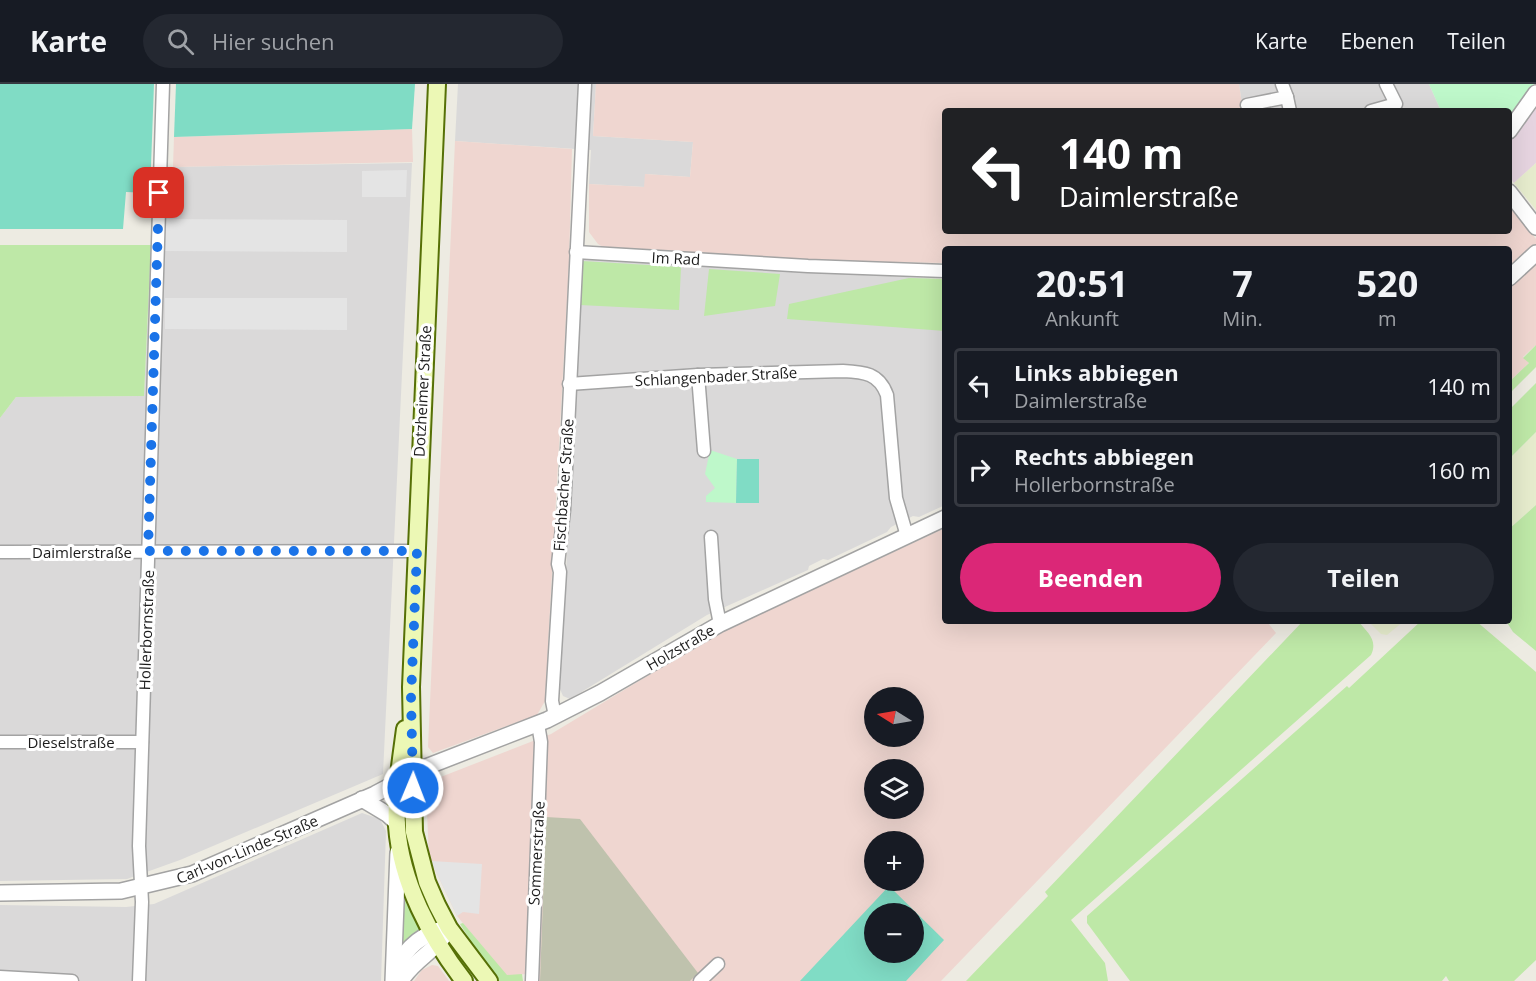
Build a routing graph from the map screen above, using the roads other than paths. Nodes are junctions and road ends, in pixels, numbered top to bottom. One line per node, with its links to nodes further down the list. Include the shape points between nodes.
1 (163, 84): 24 (street, Hollerbornstraße)
2 (437, 84): 25 (main road, Dotzheimer Straße)
3 (585, 84): 14 (street)
4 (1282, 84): 7 (street)
5 (1386, 84): 9 (street)
6 (1536, 93): 11 (street)
7 (1287, 97): 8 (street); 10 (street)
8 (1247, 105)
9 (1398, 107)
10 (1289, 108)
11 (1512, 127)
12 (1512, 196): 13 (street)
13 (1536, 227)
14 (576, 252): 16 (street, Im Rad); 19 (street, Fischbacher Straße)
15 (1536, 253): 17 (street)
16 (942, 271)
17 (1512, 275)
18 (698, 375): 19 (street, Schlangenbader Straße); 20 (street); 22 (street, Schlangenbader Straße, via 863,372 882,383 887,393 896,498)
19 (569, 384): 28 (street, Fischbacher Straße, via 552,701)
20 (704, 452)
21 (942, 519): 22 (street, Holzstraße)
22 (907, 536): 27 (street, Holzstraße)
23 (711, 537): 27 (street)
24 (148, 551): 25 (street, Daimlerstraße); 26 (street, Daimlerstraße); 31 (street, Hollerbornstraße)
25 (417, 551): 32 (main road, Dotzheimer Straße)
26 (0, 552)
27 (720, 624): 28 (street, Holzstraße)
28 (555, 716): 29 (street, Holzstraße)
29 (538, 724): 32 (street, Holzstraße); 47 (street, Sommerstraße, via 541,742)
30 (0, 742): 31 (street, Dieselstraße)
31 (142, 742): 36 (street, Hollerbornstraße)
32 (407, 777): 33 (street, Carl-von-Linde-Straße); 34 (main road); 38 (main road, via 419,857)
33 (362, 800): 34 (street); 36 (street, Carl-von-Linde-Straße, via 192,874)
34 (397, 823): 35 (main road)
35 (399, 843): 39 (main road, via 407,875); 42 (street)
36 (142, 888): 37 (street, Carl-von-Linde-Straße, via 99,893); 44 (street, Hollerbornstraße)
37 (0, 893)
38 (449, 928): 39 (street); 46 (main road)
39 (435, 937): 42 (street, via 408,949); 45 (main road)
40 (718, 964): 48 (street)
41 (0, 977): 43 (street)
42 (396, 979)
43 (72, 981)
44 (139, 981)
45 (464, 981)
46 (489, 981)
47 (532, 981)
48 (700, 981)

